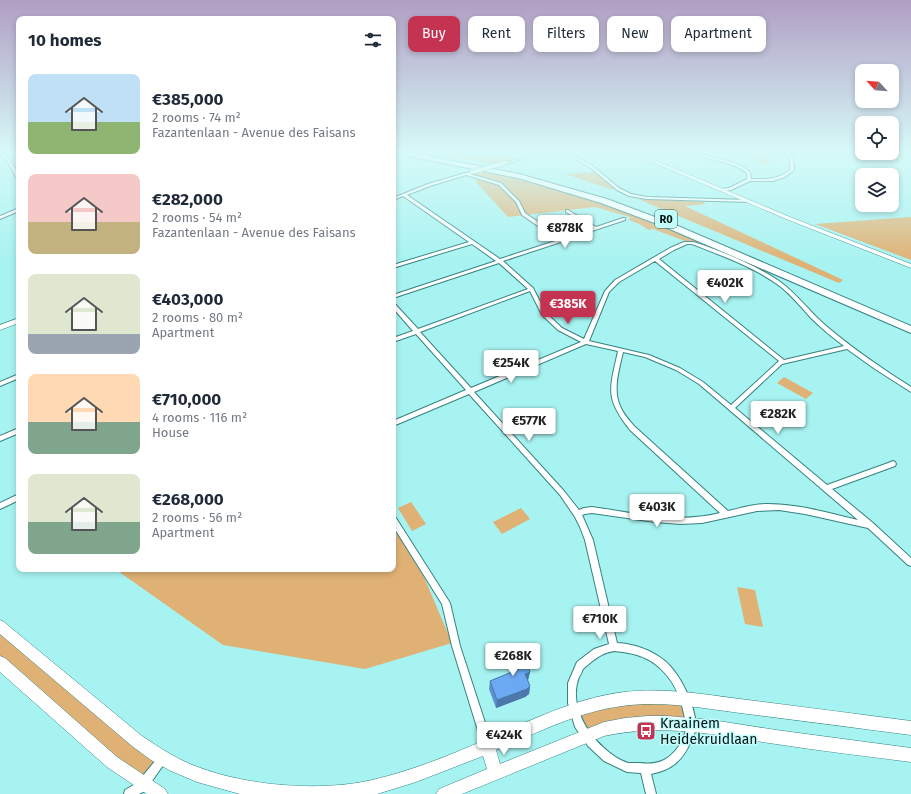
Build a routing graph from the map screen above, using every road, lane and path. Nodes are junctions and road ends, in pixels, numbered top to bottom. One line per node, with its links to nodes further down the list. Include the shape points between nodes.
1 (421, 188): 9 (street)
2 (504, 188): 17 (street, via 518,202 521,211)
3 (560, 188): 29 (highway, R0, via 668,225)
4 (574, 188): 27 (highway, R0, via 674,222)
5 (617, 188): 11 (street, via 635,196)
6 (722, 188): 8 (street)
7 (731, 188): 8 (street)
8 (727, 190): 11 (street)
9 (404, 195): 10 (street); 18 (street)
10 (396, 198)
11 (748, 201): 22 (street)
12 (16, 210): 14 (street)
13 (567, 211): 16 (street)
14 (0, 218)
15 (624, 220): 16 (street)
16 (596, 229): 17 (street)
17 (563, 241): 20 (street)
18 (472, 242): 20 (street); 21 (street)
19 (656, 259): 32 (street, via 617,281 607,291); 33 (street, via 686,243 693,243 749,266 776,281); 35 (street)
20 (500, 261): 23 (street); 24 (street)
21 (396, 266)
22 (911, 266)
23 (531, 289): 30 (street); 32 (street, via 550,321 566,333)
24 (396, 296)
25 (396, 308): 30 (street)
26 (16, 321): 28 (street)
27 (911, 323)
28 (0, 328)
29 (911, 330)
30 (417, 331): 31 (street); 39 (street)
31 (396, 339)
32 (586, 342): 34 (street); 39 (street)
33 (847, 347): 35 (street); 38 (street)
34 (621, 350): 40 (street, via 647,356 678,369); 49 (street, via 612,393 622,416)
35 (783, 362): 40 (street)
36 (16, 377): 37 (street)
37 (0, 384)
38 (911, 390)
39 (471, 391): 41 (street); 48 (street)
40 (731, 408): 45 (street)
41 (396, 423)
42 (16, 431): 43 (street)
43 (0, 439)
44 (893, 464): 45 (street)
45 (827, 488): 51 (street)
46 (16, 499): 47 (street)
47 (0, 506)
48 (578, 514): 49 (street, via 592,510 692,522); 54 (street, via 589,540)
49 (727, 515): 51 (street, via 744,509 774,507)
50 (396, 525): 61 (street, via 446,603 456,646)
51 (870, 525): 52 (street)
52 (911, 563)
53 (0, 626): 63 (street, via 137,741)
54 (614, 647): 56 (street, via 643,652 659,661 679,683); 57 (street, via 597,651 584,661 576,672 571,690)
55 (0, 663): 66 (street, via 112,762)
56 (686, 699): 57 (street, via 637,697); 58 (street); 59 (street)
57 (574, 710): 60 (street); 61 (street)
58 (690, 724): 60 (street, via 631,723); 62 (street); 64 (street, via 684,746 676,758 655,769)
59 (911, 728)
60 (585, 736): 64 (street, via 603,756 618,765); 65 (street)
61 (488, 747): 63 (street, via 392,782 357,790 326,793 271,792 236,786 195,775); 65 (street)
62 (911, 755)
63 (163, 758): 66 (street)
64 (646, 770): 70 (street)
65 (496, 774): 69 (street)
66 (143, 784): 67 (street); 68 (street)
67 (129, 794)
68 (160, 794)
69 (444, 794)
70 (651, 794)

